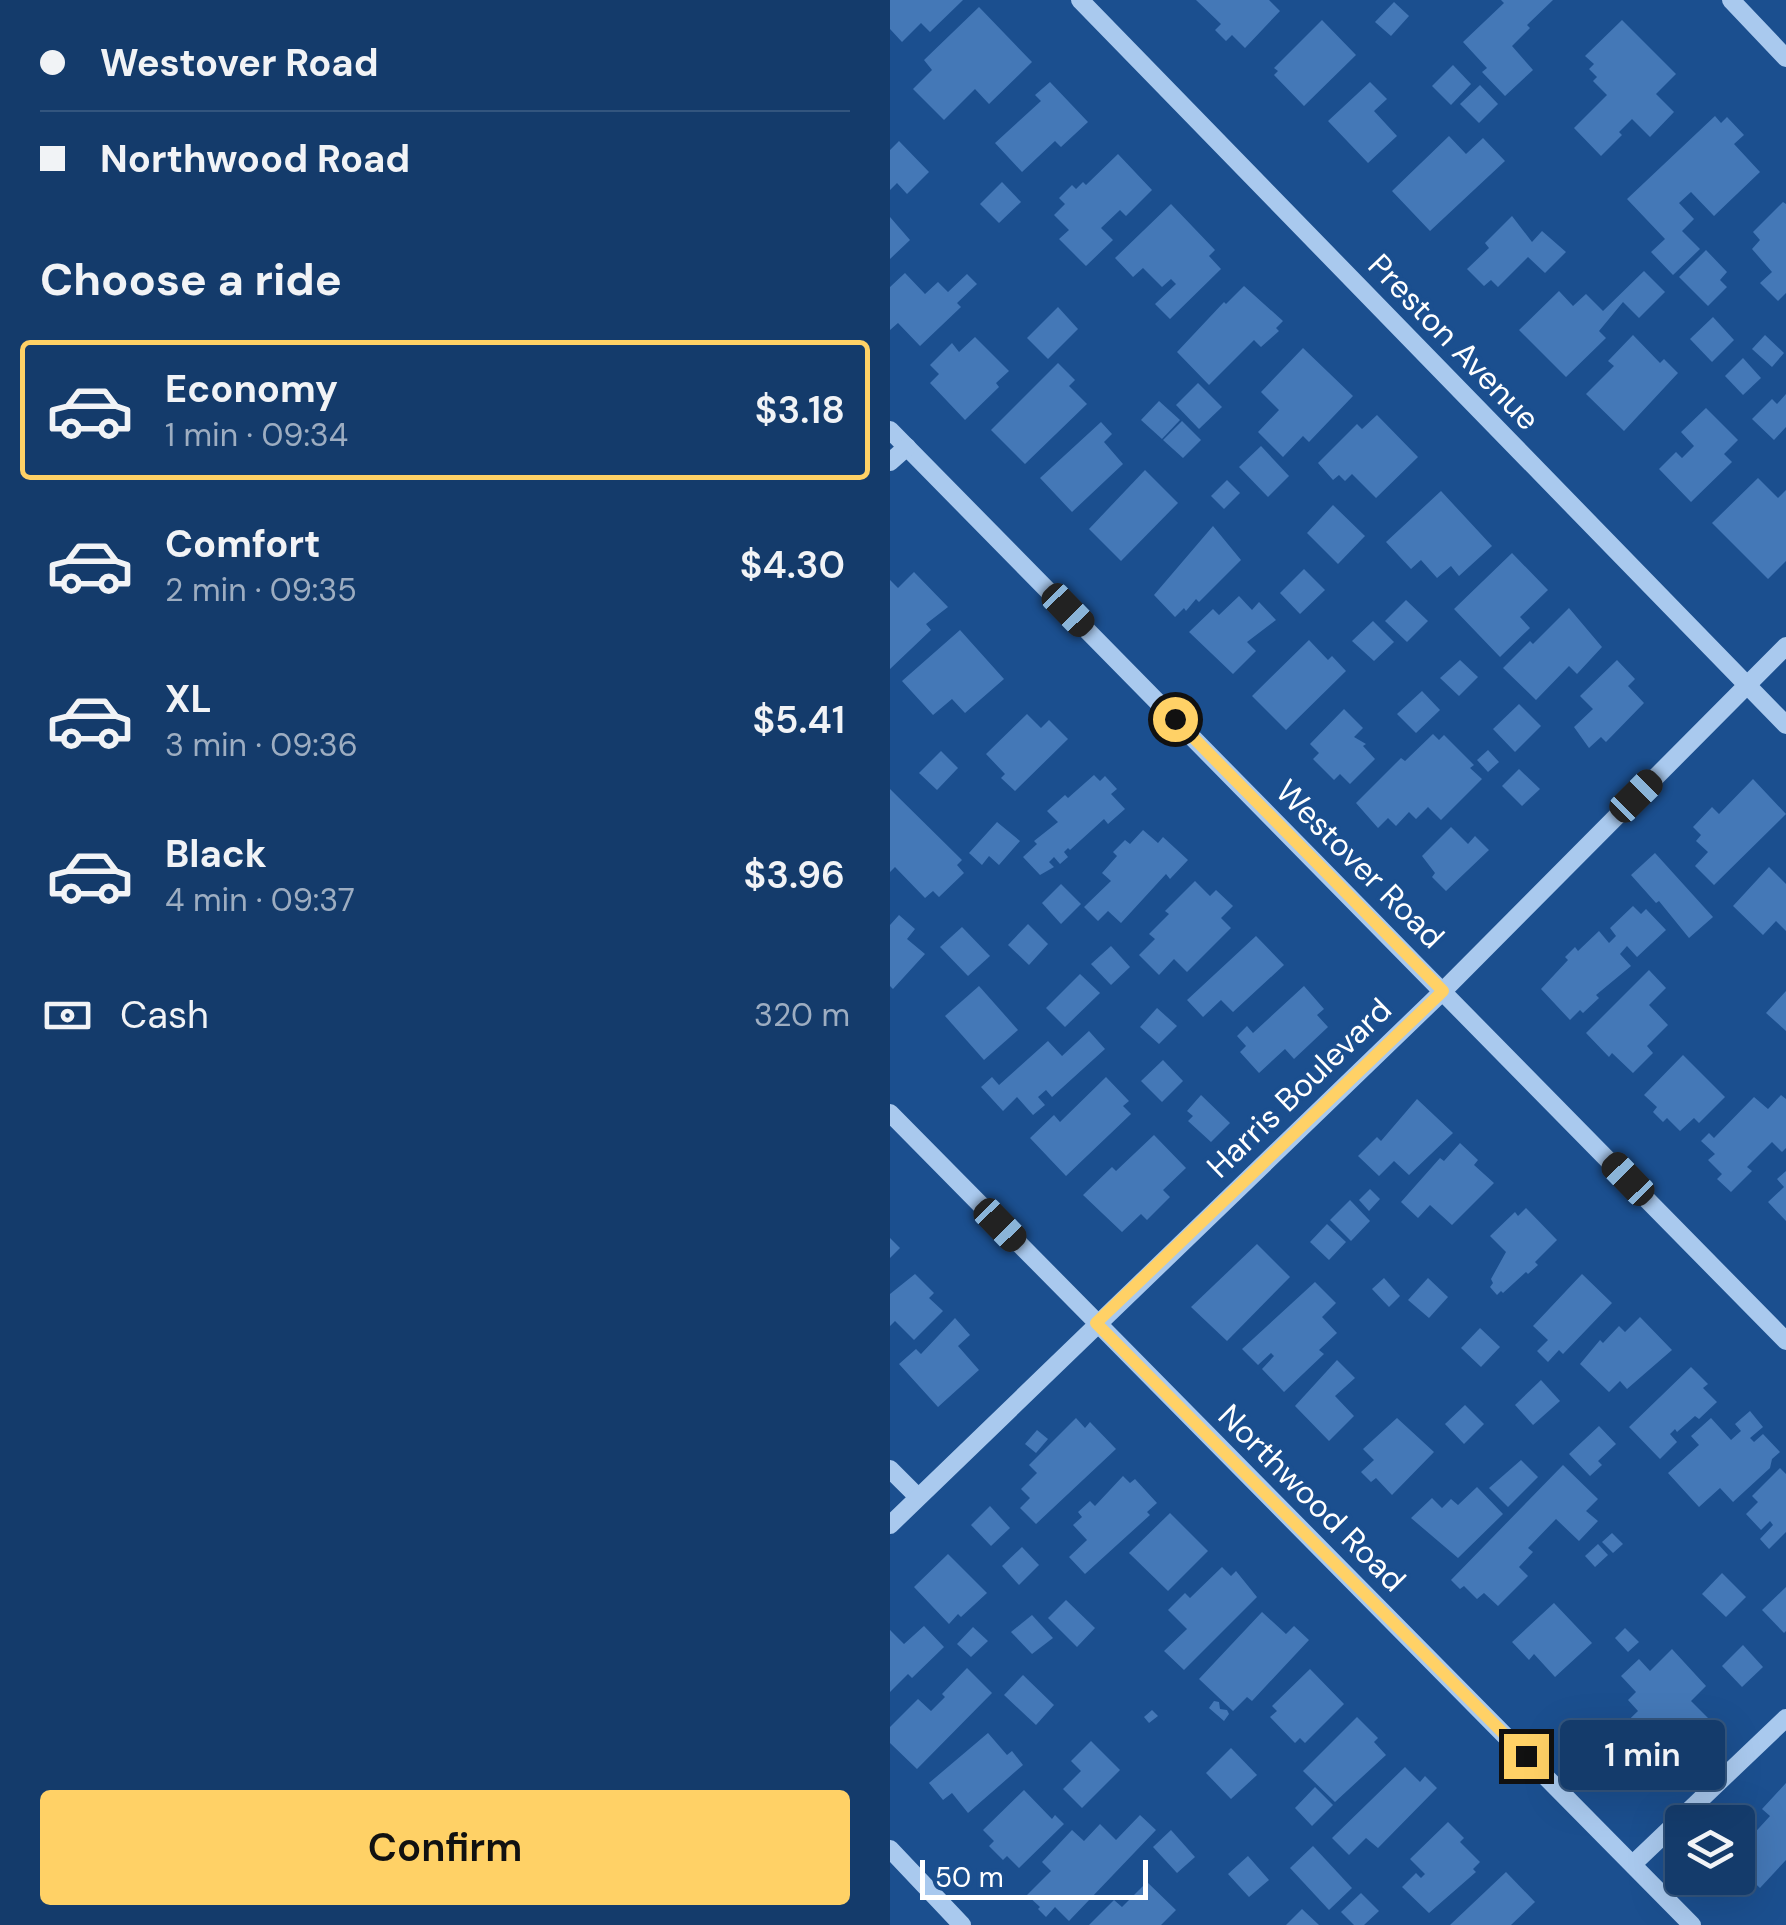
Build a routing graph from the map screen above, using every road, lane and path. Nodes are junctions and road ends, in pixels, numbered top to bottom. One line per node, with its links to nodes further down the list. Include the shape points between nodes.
1 (1080, 0): 8 (street, Preston Avenue)
2 (1731, 0): 3 (street)
3 (1786, 58)
4 (890, 430): 5 (street, Westover Road)
5 (907, 447): 6 (street); 10 (street, Westover Road)
6 (890, 462)
7 (1786, 646): 8 (street, Harris Boulevard)
8 (1746, 684): 9 (street, Preston Avenue); 10 (street, Harris Boulevard)
9 (1786, 725)
10 (1443, 991): 12 (street, Harris Boulevard); 13 (street, Westover Road)
11 (890, 1112): 12 (street, Northwood Road)
12 (1096, 1323): 15 (street, Harris Boulevard); 19 (street, Northwood Road)
13 (1786, 1341)
14 (890, 1469): 15 (street)
15 (918, 1498): 16 (street, Harris Boulevard)
16 (890, 1526)
17 (1786, 1718): 19 (street)
18 (890, 1849): 20 (street)
19 (1633, 1864): 21 (street, Northwood Road)
20 (962, 1925)
21 (1692, 1925)

